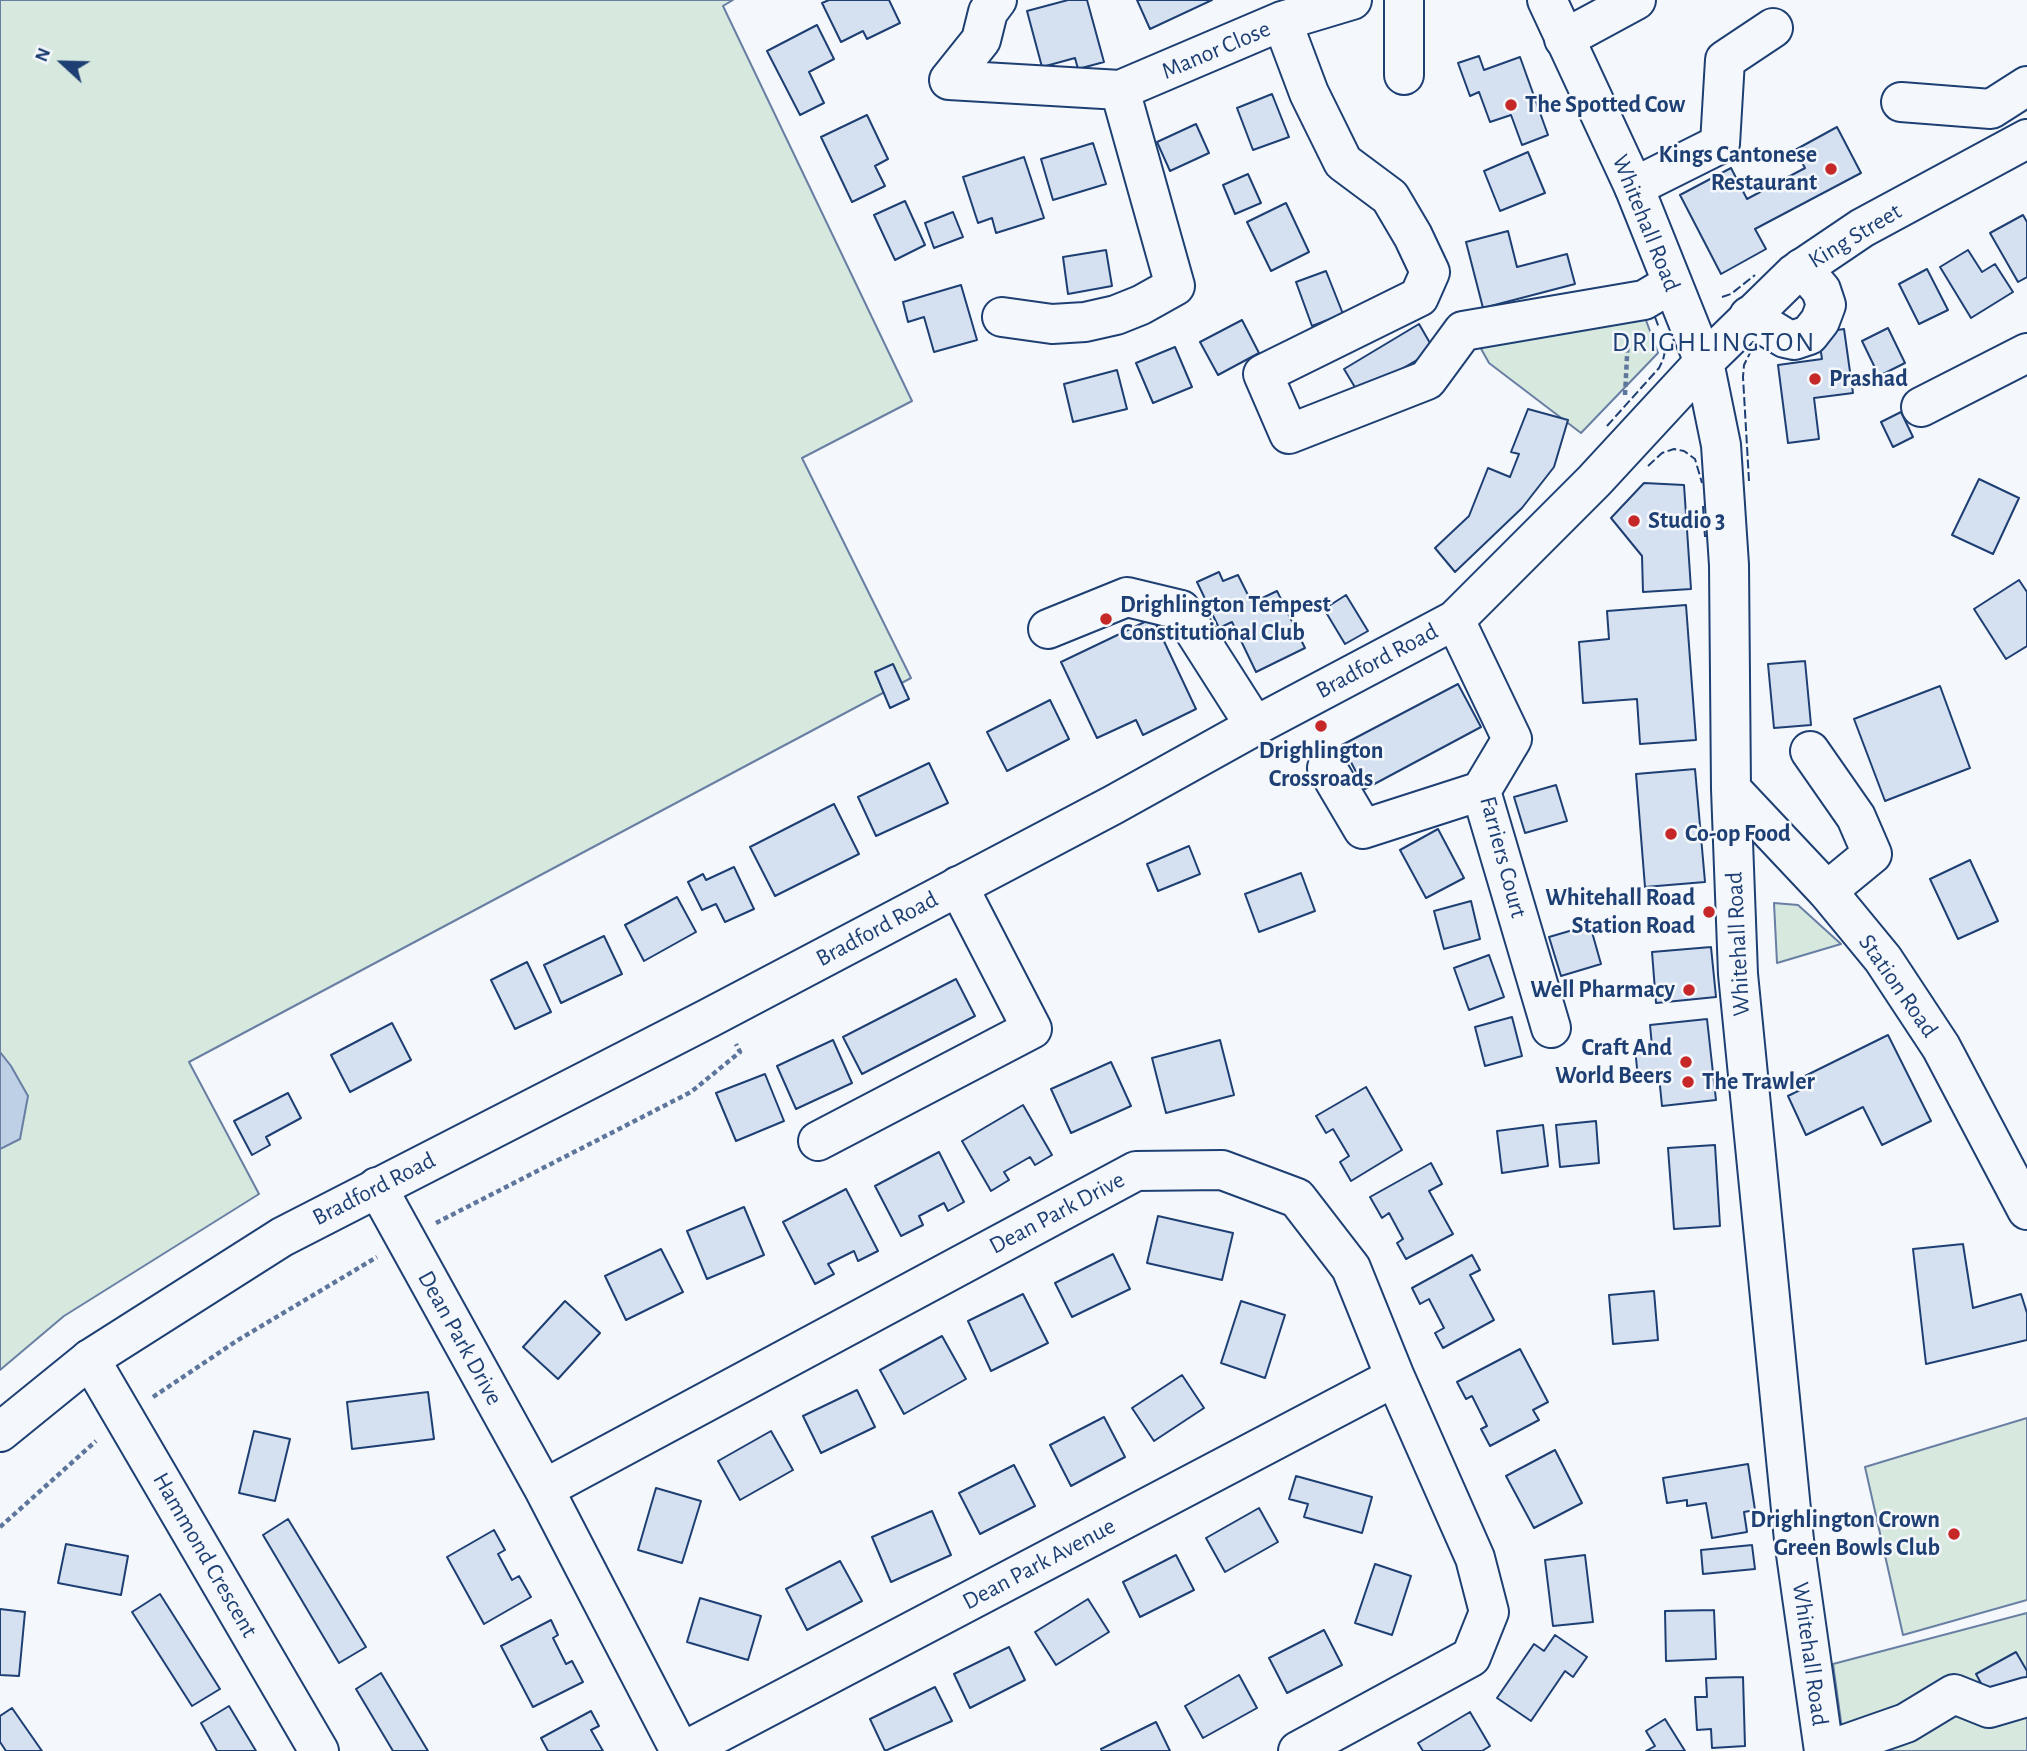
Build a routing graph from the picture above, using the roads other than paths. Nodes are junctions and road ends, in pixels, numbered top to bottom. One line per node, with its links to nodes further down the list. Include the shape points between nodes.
1 (997, 0): 11 (main road, Manor Close, via 988,12 981,40 949,80)
2 (1352, 0): 6 (main road, Manor Close)
3 (1404, 0): 9 (main road)
4 (1546, 0): 8 (main road, Whitehall Road)
5 (1636, 0): 8 (main road)
6 (1282, 21): 11 (main road, Manor Close); 16 (main road, via 1309,93 1343,162 1390,197 1430,272 1419,297 1263,374 1289,434 1427,380 1463,331 1631,303)
7 (1773, 28): 14 (main road, via 1725,60 1720,144)
8 (1564, 39): 14 (main road, Whitehall Road)
9 (1404, 75)
10 (2027, 86): 12 (main road, via 1991,109)
11 (1120, 90): 18 (main road, via 1175,286 1141,305 1085,322 1052,324)
12 (1901, 102)
13 (2027, 138): 15 (main road, King Street, via 1862,228)
14 (1634, 187): 16 (main road, Whitehall Road)
15 (1802, 268): 17 (main road, King Street); 17 (main road, via 1821,290 1826,305 1808,335 1785,338)
16 (1671, 285): 20 (main road, Whitehall Road)
17 (1749, 316): 20 (main road, King Street)
18 (1002, 317)
19 (2027, 353): 21 (main road)
20 (1704, 362): 22 (main road, Bradford Road); 27 (main road, Whitehall Road, via 1726,493)
21 (1921, 407)
22 (1455, 620): 24 (main road, Bradford Road); 28 (main road, Farriers Court, via 1513,739)
23 (1048, 629): 24 (main road, via 1127,597 1181,610)
24 (1255, 726): 29 (main road, Bradford Road)
25 (1810, 751): 30 (main road, via 1856,817 1872,855)
26 (1327, 768): 28 (main road, via 1363,829)
27 (1731, 789): 30 (main road, Station Road); 43 (main road, Whitehall Road, via 1738,974 1751,1119 1794,1541)
28 (1481, 791): 31 (main road, Farriers Court)
29 (958, 886): 32 (main road, via 1032,1029); 33 (main road, Bradford Road)
30 (1827, 891): 34 (main road, Station Road, via 1883,959 1941,1047)
31 (1551, 1028)
32 (818, 1142)
33 (377, 1188): 35 (main road, Bradford Road, via 282,1237); 38 (main road, Dean Park Drive)
34 (2026, 1203)
35 (90, 1359): 37 (main road, Bradford Road); 40 (main road, Hammond Crescent)
36 (1395, 1377): 38 (main road, Dean Park Drive, via 1351,1268 1297,1198 1222,1170 1136,1171); 41 (main road, Dean Park Avenue); 42 (main road, Dean Park Drive, via 1475,1558 1489,1612 1471,1657)
37 (0, 1432)
38 (544, 1489): 41 (main road, Dean Park Drive)
39 (2027, 1697): 43 (main road, via 1989,1708 1954,1694 1906,1723)
40 (319, 1751)
41 (682, 1751)
42 (1298, 1751)
43 (1825, 1751)

